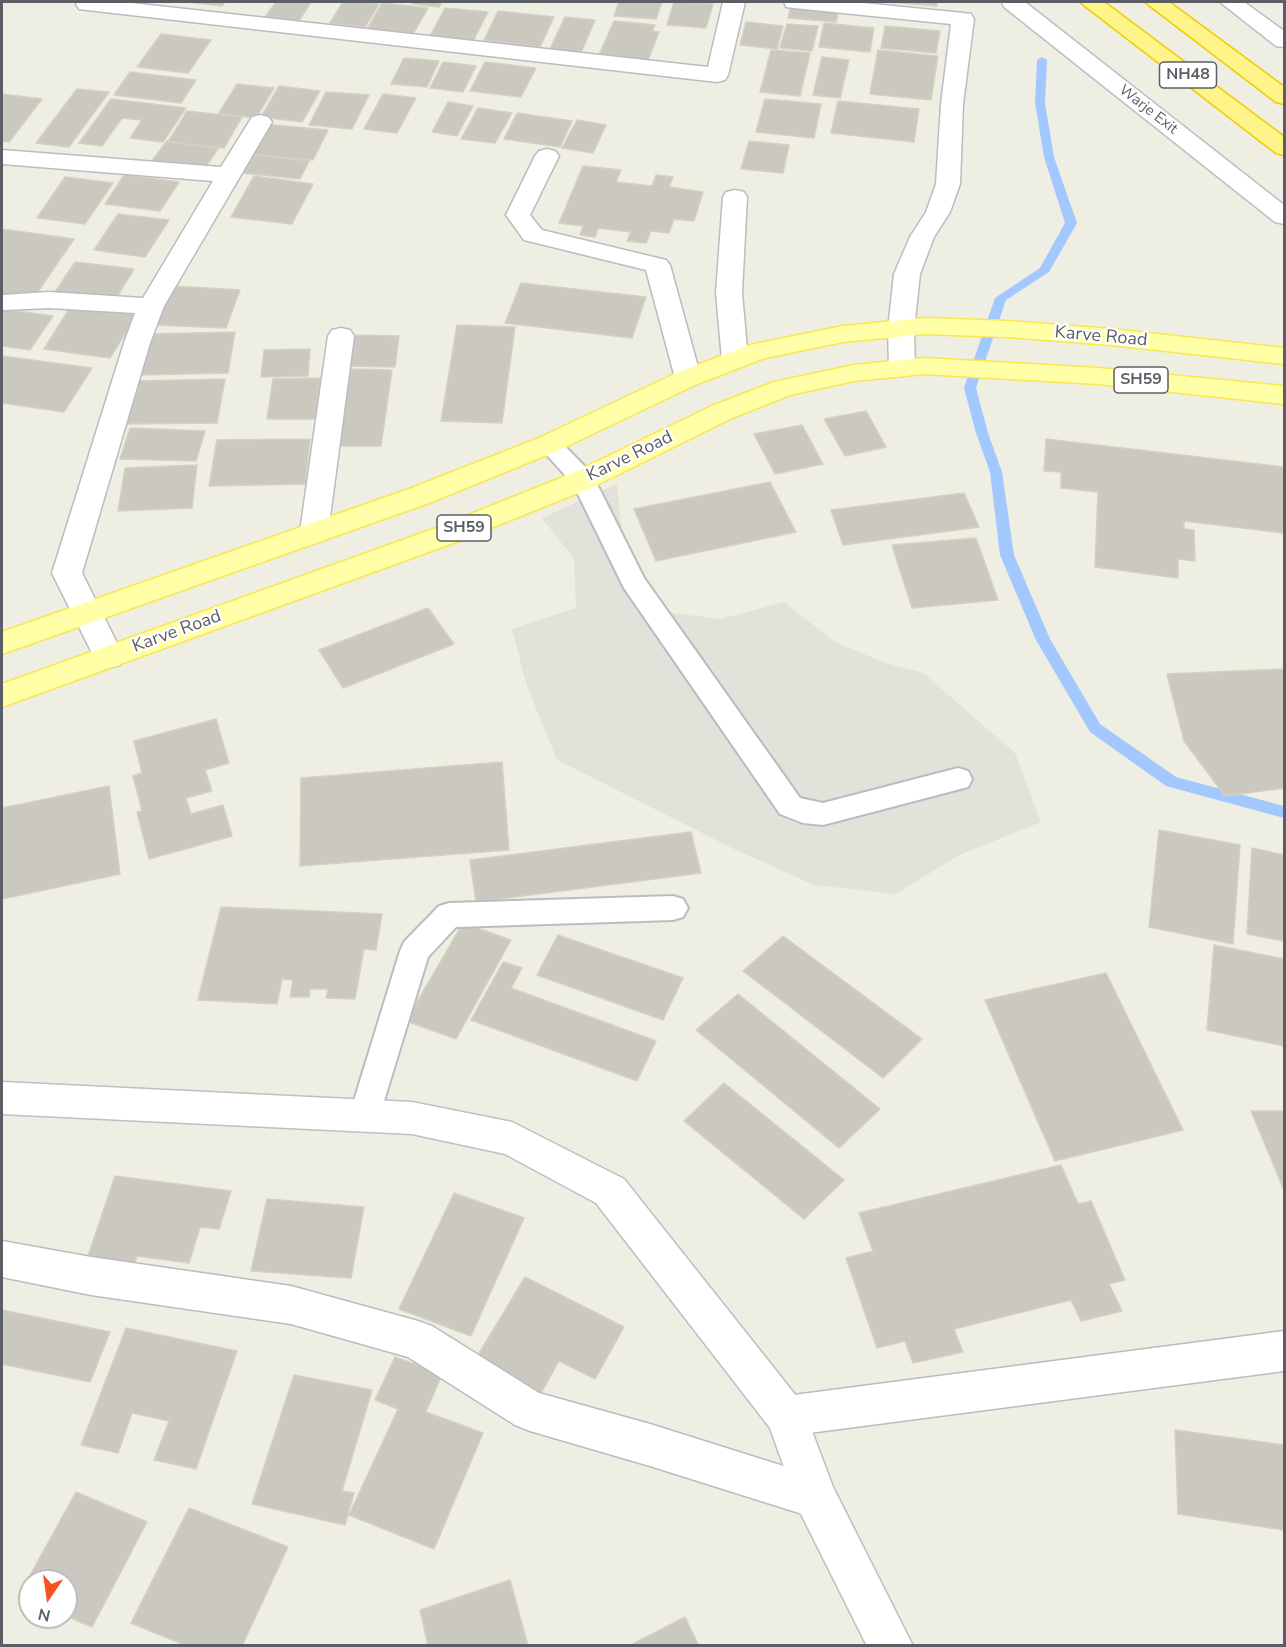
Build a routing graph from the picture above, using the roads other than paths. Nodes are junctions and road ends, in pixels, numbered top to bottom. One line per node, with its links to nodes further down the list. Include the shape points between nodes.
1 (248, 2): 9 (street)
2 (734, 2): 9 (street, via 717,75)
3 (794, 2): 21 (street, via 963,19 952,104 948,184 906,274)
4 (1012, 2): 18 (street, Warje Exit)
5 (1090, 2): 13 (highway, NH48)
6 (1156, 2): 11 (highway, NH48)
7 (1231, 2): 10 (street)
8 (87, 4): 9 (street)
9 (234, 22)
10 (1284, 41)
11 (1284, 97)
12 (260, 122): 16 (street)
13 (1284, 148)
14 (547, 156): 26 (street, via 518,215 532,235 657,265)
15 (2, 157): 16 (street)
16 (227, 176): 20 (street)
17 (735, 197): 24 (street, via 729,292)
18 (1284, 218)
19 (4, 302): 20 (street, via 49,300)
20 (151, 306): 31 (street, via 67,573)
21 (913, 328): 23 (main road, Karve Road / SH59, via 1008,329); 24 (main road, Karve Road / SH59, via 843,334 759,351); 25 (street)
22 (341, 336): 30 (street)
23 (1284, 356)
24 (735, 360): 26 (main road, Karve Road / SH59)
25 (913, 367): 27 (main road, Karve Road / SH59, via 997,369); 29 (main road, Karve Road / SH59, via 783,388 722,412)
26 (688, 378): 28 (main road, Karve Road / SH59)
27 (1284, 394)
28 (549, 444): 29 (lane); 30 (main road, Karve Road / SH59)
29 (583, 480): 33 (main road, Karve Road / SH59, via 446,535); 35 (lane, via 633,582 790,806 823,814)
30 (315, 532): 31 (main road, Karve Road / SH59)
31 (87, 612): 32 (main road, Karve Road / SH59); 33 (street)
32 (2, 643)
33 (109, 657): 34 (main road, Karve Road / SH59)
34 (2, 696)
35 (958, 779)
36 (673, 908): 38 (lane, via 449,915 415,951)
37 (2, 1098): 38 (street)
38 (364, 1117): 41 (street, via 412,1118 512,1139 610,1191)
39 (2, 1259): 42 (street, via 291,1305 418,1340 530,1411)
40 (1284, 1350): 41 (street)
41 (786, 1416): 42 (street)
42 (815, 1497): 43 (street)
43 (891, 1646)

